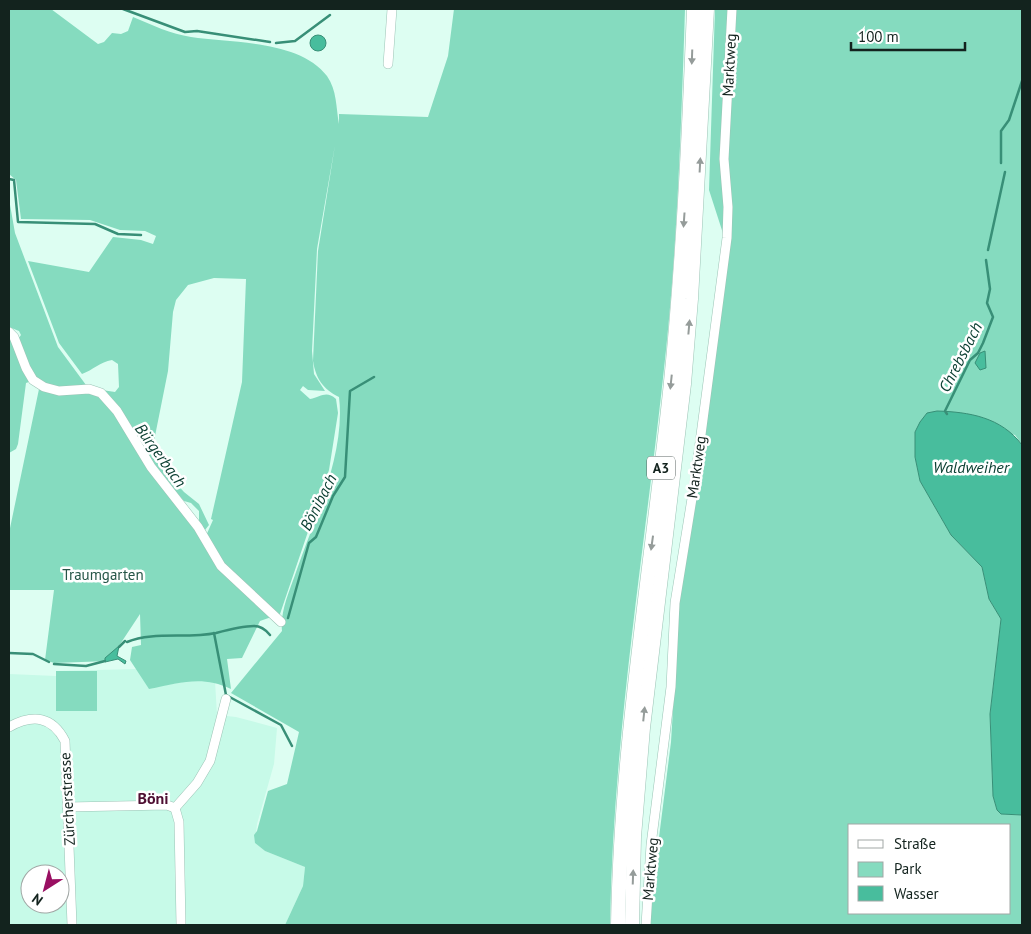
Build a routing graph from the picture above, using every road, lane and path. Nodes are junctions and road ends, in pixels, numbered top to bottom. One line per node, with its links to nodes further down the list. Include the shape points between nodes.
1 (392, 9): 5 (street)
2 (694, 9): 14 (highway, A3, one-way to 14, via 676,329 629,724)
3 (707, 9): 15 (highway, A3, one-way to 3, via 640,756 691,309)
4 (732, 9): 16 (street, Marktweg, via 724,159 728,207 726,238 695,480 675,603 671,687 649,863)
5 (388, 64)
6 (9, 332): 7 (street, via 33,380 59,391 89,389 100,393 117,411 151,467 198,526 221,566)
7 (281, 622)
8 (226, 699): 11 (street, via 210,761 197,783)
9 (9, 727): 10 (street, Zürcherstrasse, via 37,719 49,722 60,731 64,741)
10 (67, 807): 11 (street, via 167,805); 12 (street, Zürcherstrasse)
11 (175, 808): 13 (street, via 179,822)
12 (72, 925)
13 (181, 925)
14 (618, 925)
15 (632, 925)
16 (646, 925)

